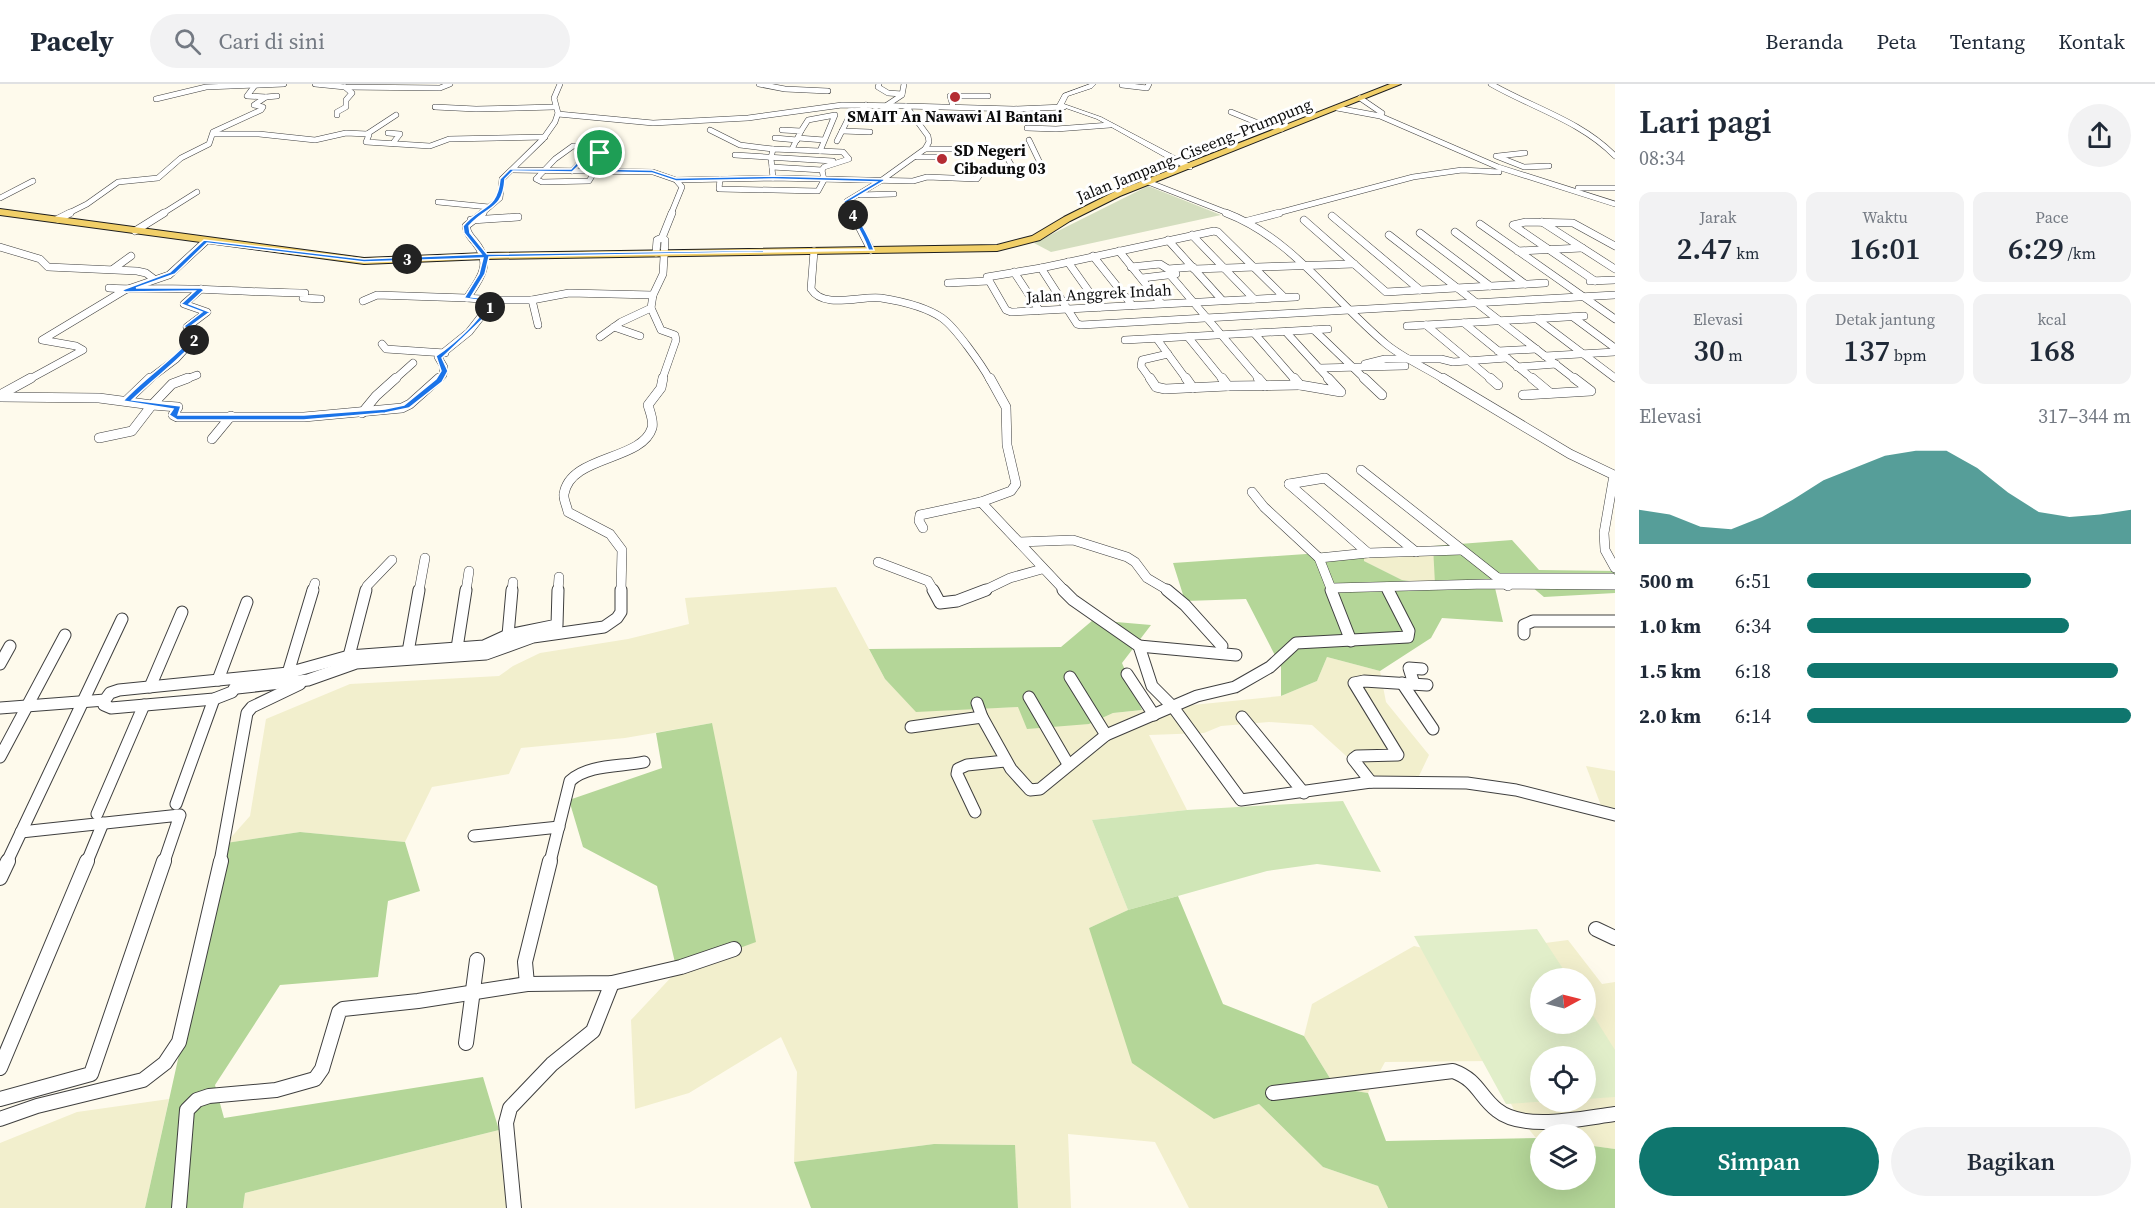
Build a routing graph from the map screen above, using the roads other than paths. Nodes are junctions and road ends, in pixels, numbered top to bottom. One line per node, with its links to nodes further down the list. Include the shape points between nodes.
1 (284, 84): 14 (street)
2 (315, 84): 17 (street)
3 (450, 84): 18 (street)
4 (560, 84): 36 (street, via 554,92)
5 (759, 84): 16 (street)
6 (827, 84): 20 (street)
7 (879, 84): 22 (street, via 884,92)
8 (904, 84): 22 (street)
9 (1093, 84): 37 (street, via 1065,95 1060,103)
10 (1114, 84): 15 (street)
11 (1149, 84): 15 (street, via 1147,88)
12 (1394, 84): 28 (main road, Jalan Jampang–Ciseeng–Prumpung)
13 (1491, 84): 76 (street, via 1582,128)
14 (255, 85): 26 (street, via 247,96); 29 (street, via 206,87)
15 (1122, 85): 21 (street)
16 (766, 86): 19 (street); 20 (street)
17 (345, 87): 18 (street); 41 (street, via 352,93)
18 (440, 88): 23 (street, via 449,90)
19 (752, 88)
20 (828, 91): 27 (street)
21 (1132, 93)
22 (902, 94): 32 (street)
23 (445, 95)
24 (277, 96): 26 (street)
25 (988, 96): 34 (street, via 949,96)
26 (266, 97): 57 (street, via 254,105 263,107 261,110)
27 (830, 98)
28 (1360, 98): 38 (main road, Jalan Jampang–Ciseeng–Prumpung); 44 (street, via 1372,108)
29 (156, 99)
30 (853, 105): 31 (street); 40 (street, via 748,118 653,123); 43 (street, via 847,112)
31 (866, 105): 32 (street); 46 (street, via 858,114 849,116)
32 (887, 105): 33 (street)
33 (906, 106): 34 (street); 68 (street, via 928,136)
34 (953, 106): 37 (street)
35 (435, 107): 36 (street)
36 (554, 107): 40 (street)
37 (1064, 107): 48 (street)
38 (1337, 108): 45 (street); 50 (main road, Jalan Jampang–Ciseeng–Prumpung)
39 (1231, 112): 50 (street)
40 (558, 114): 59 (street)
41 (337, 115)
42 (396, 115): 58 (street)
43 (835, 115): 53 (street, via 808,120); 62 (street)
44 (1402, 121): 45 (street); 79 (street)
45 (1394, 122): 81 (street)
46 (845, 124): 47 (street); 54 (street)
47 (868, 125)
48 (1110, 125): 49 (street); 86 (street)
49 (1028, 128)
50 (1282, 129): 86 (main road, Jalan Jampang–Ciseeng–Prumpung)
51 (710, 130): 66 (street, via 740,145)
52 (782, 130): 53 (street)
53 (801, 131): 61 (street)
54 (842, 131): 55 (street); 64 (street)
55 (870, 132)
56 (388, 133): 65 (street, via 400,134)
57 (210, 134): 58 (street, via 315,140 346,133); 115 (street, via 209,144 181,158 158,177 118,182)
58 (367, 134): 65 (street, via 366,142)
59 (545, 137): 65 (street, via 446,140 430,146); 89 (street)
60 (775, 138): 61 (street)
61 (798, 139): 62 (street); 67 (street)
62 (824, 140): 70 (street)
63 (1029, 140): 87 (street, via 1042,167)
64 (837, 141)
65 (393, 143)
66 (773, 148): 67 (street); 80 (street)
67 (792, 149): 70 (street)
68 (925, 149): 69 (street); 77 (street)
69 (961, 149)
70 (820, 151): 82 (street, via 847,154 849,159)
71 (593, 152): 90 (street, via 596,146 573,146); 92 (street); 94 (street, via 615,157)
72 (1525, 153): 75 (street)
73 (990, 154): 87 (street, via 1005,154)
74 (735, 155): 80 (street)
75 (1496, 156): 79 (street); 84 (street, via 1524,167)
76 (1615, 156)
77 (917, 157): 78 (street); 100 (street)
78 (936, 157)
79 (1486, 157): 81 (street); 103 (street)
80 (771, 158): 82 (street); 85 (street)
81 (1477, 158): 95 (street)
82 (839, 162): 91 (street)
83 (980, 162): 88 (street)
84 (1549, 166)
85 (772, 167): 91 (street); 96 (street)
86 (1189, 167): 102 (main road, Jalan Jampang–Ciseeng–Prumpung)
87 (1013, 168): 88 (street)
88 (984, 169): 100 (street, via 977,178 949,175)
89 (512, 170): 90 (street); 111 (street, via 501,182 500,197)
90 (544, 170): 92 (street); 93 (street, via 537,181 589,181)
91 (822, 170): 99 (street)
92 (572, 171): 93 (street)
93 (595, 171): 94 (street)
94 (604, 171): 98 (street, via 656,172)
95 (1527, 177): 110 (street); 117 (street, via 1480,170 1413,177)
96 (773, 178): 97 (street); 99 (street)
97 (720, 179): 98 (street); 99 (street, via 719,189 818,191)
98 (676, 180): 138 (street, via 682,187)
99 (824, 180): 100 (street)
100 (882, 180): 107 (street)
101 (33, 181): 108 (street)
102 (1148, 182): 117 (street); 133 (main road, Jalan Jampang–Ciseeng–Prumpung, via 1084,210 1036,238 1013,245)
103 (1578, 188): 104 (street); 110 (street)
104 (1615, 188)
105 (197, 192): 121 (street)
106 (894, 194): 107 (street)
107 (856, 195): 133 (street, via 847,201)
108 (0, 198)
109 (438, 202): 111 (street)
110 (1615, 202)
111 (489, 207): 116 (street)
112 (2, 213): 115 (main road, Jalan Jampang–Ciseeng–Prumpung)
113 (1332, 216): 168 (street)
114 (518, 217): 116 (street)
115 (57, 219): 121 (main road, Jalan Jampang–Ciseeng–Prumpung)
116 (471, 220): 140 (street, via 465,229)
117 (1246, 220): 143 (street, via 1277,240)
118 (1304, 220): 144 (street)
119 (1540, 221): 129 (street, via 1573,222); 131 (street); 132 (street, via 1513,225)
120 (1480, 224): 136 (street)
121 (135, 231): 127 (main road, Jalan Jampang–Ciseeng–Prumpung)
122 (1455, 232): 162 (street)
123 (1420, 233): 163 (street)
124 (1192, 235): 126 (street); 145 (street, via 1218,232); 147 (street)
125 (1389, 235): 165 (street)
126 (1168, 240): 128 (street); 150 (street)
127 (206, 241): 140 (main road, Jalan Jampang–Ciseeng–Prumpung, via 364,261); 155 (street, via 172,273)
128 (1143, 246): 135 (street); 137 (street)
129 (1615, 246)
130 (0, 247): 149 (street, via 40,259 48,267)
131 (1582, 248): 132 (street); 151 (street)
132 (1549, 249): 136 (street); 159 (street)
133 (872, 250): 134 (main road, Jalan Jampang–Ciseeng–Prumpung)
134 (814, 251): 138 (main road, Jalan Jampang–Ciseeng–Prumpung); 250 (street, via 813,291 829,300 879,298 943,318 981,363 1006,407 1007,445 1016,484 1011,491)
135 (1119, 251): 141 (street); 146 (street)
136 (1518, 251): 172 (street)
137 (1149, 252)
138 (659, 253): 140 (main road, Jalan Jampang–Ciseeng–Prumpung); 170 (street, via 663,274)
139 (132, 256): 149 (street)
140 (486, 256): 174 (street, via 482,274)
141 (1093, 256): 142 (street); 184 (street)
142 (1068, 262): 148 (street); 185 (street)
143 (1300, 263): 144 (street); 145 (street); 188 (street)
144 (1354, 264): 168 (street, via 1386,292)
145 (1253, 266): 147 (street); 171 (street)
146 (1131, 267): 150 (street, via 1157,261 1168,269); 154 (street)
147 (1225, 267): 150 (street); 176 (street)
148 (1041, 268): 152 (street); 187 (street)
149 (113, 269): 155 (street, via 146,273)
150 (1195, 269): 153 (street); 179 (street)
151 (1615, 269)
152 (1014, 272): 157 (street, via 990,274); 189 (street)
153 (1171, 276): 154 (street); 181 (street)
154 (1142, 278): 183 (street)
155 (154, 279): 166 (street)
156 (1615, 280): 159 (street)
157 (988, 281): 160 (street); 189 (street, Jalan Anggrek Indah, via 1008,311)
158 (1584, 281): 159 (street)
159 (1595, 281)
160 (948, 283)
161 (1545, 283): 162 (street)
162 (1525, 285): 163 (street)
163 (1490, 286): 165 (street)
164 (109, 288): 166 (street)
165 (1456, 288): 168 (street); 182 (street)
166 (125, 290): 167 (street); 240 (street, via 42,341 76,346 82,351)
167 (201, 290): 175 (street, via 305,293 303,298); 241 (street, via 184,304 207,312 187,326 197,336)
168 (1420, 290)
169 (1615, 295): 172 (street)
170 (653, 296): 178 (street, via 569,292); 186 (street)
171 (1283, 296): 173 (street, Jalan Anggrek Indah); 176 (street, Jalan Anggrek Indah)
172 (1583, 296): 182 (street); 194 (street)
173 (1296, 297)
174 (467, 298): 177 (street); 180 (street, via 377,295)
175 (321, 299)
176 (1254, 299): 179 (street, Jalan Anggrek Indah)
177 (494, 300): 178 (street); 215 (street)
178 (532, 300): 197 (street)
179 (1222, 300): 181 (street, Jalan Anggrek Indah)
180 (363, 301)
181 (1191, 301): 183 (street, Jalan Anggrek Indah); 191 (street)
182 (1475, 302): 188 (street); 195 (street)
183 (1161, 303): 184 (street, Jalan Anggrek Indah)
184 (1132, 305): 185 (street, Jalan Anggrek Indah)
185 (1100, 307): 187 (street, Jalan Anggrek Indah)
186 (651, 308): 200 (street); 295 (street, via 661,330 676,339 661,388 648,405 654,423 651,431 629,449 578,472 564,494 568,512 609,534 622,550 621,612 617,618 604,627 532,637 486,654 356,663)
187 (1069, 308): 189 (street, Jalan Anggrek Indah); 191 (street, via 1081,325)
188 (1350, 309): 191 (street); 220 (street, via 1370,330)
189 (1039, 310)
190 (1584, 316): 192 (street)
191 (1206, 317): 205 (street)
192 (1573, 317): 193 (street); 213 (street)
193 (1537, 319): 195 (street); 217 (street)
194 (1615, 319)
195 (1499, 321): 196 (street); 212 (street)
196 (1464, 323): 198 (street); 214 (street)
197 (538, 325)
198 (1426, 325): 199 (street); 221 (street)
199 (1407, 326)
200 (614, 327): 206 (street); 207 (street)
201 (1328, 329): 202 (street)
202 (1314, 330): 203 (street); 226 (street)
203 (1286, 332): 204 (street); 229 (street)
204 (1254, 333): 205 (street); 235 (street)
205 (1222, 335): 208 (street); 234 (street)
206 (640, 336)
207 (600, 337)
208 (1188, 337): 209 (street); 233 (street)
209 (1157, 339): 210 (street); 216 (street)
210 (1125, 340)
211 (382, 344): 215 (street, via 386,349)
212 (1536, 349): 214 (street); 218 (street)
213 (1615, 350): 217 (street)
214 (1498, 351): 219 (street)
215 (446, 353): 243 (street, via 438,359 444,367 443,375 410,404)
216 (1168, 354): 236 (street); 236 (street, via 1142,360 1141,366 1156,387)
217 (1584, 354): 218 (street); 231 (street)
218 (1545, 356): 225 (street)
219 (1507, 358): 221 (street); 228 (street)
220 (1409, 359): 222 (street, via 1442,358); 224 (street); 227 (street)
221 (1469, 361): 222 (street); 232 (street)
222 (1453, 362): 227 (street)
223 (413, 363): 243 (street)
224 (1365, 364): 226 (street); 227 (street)
225 (1556, 364): 228 (street); 237 (street, via 1591,391)
226 (1350, 365): 229 (street); 238 (street)
227 (1420, 366): 248 (street, via 1570,454)
228 (1517, 367): 237 (street)
229 (1319, 368): 235 (street, via 1341,392)
230 (197, 375): 242 (street, via 172,384)
231 (1615, 378)
232 (1498, 385)
233 (1228, 386): 234 (street); 236 (street)
234 (1264, 386): 235 (street)
235 (1302, 386)
236 (1193, 388)
237 (1550, 393): 239 (street)
238 (1382, 395)
239 (1523, 395)
240 (0, 396): 241 (street)
241 (126, 401): 242 (street)
242 (152, 405): 244 (street, via 178,407 172,415 177,417); 245 (street, via 142,423 129,435)
243 (362, 413): 244 (street)
244 (231, 416): 246 (street)
245 (99, 438)
246 (212, 439)
247 (1361, 470): 254 (street)
248 (1614, 474): 251 (street)
249 (1252, 492): 258 (street)
250 (981, 502): 252 (street, via 920,515); 253 (street)
251 (1611, 521): 261 (street, via 1604,533 1605,549)
252 (923, 528)
253 (1019, 542): 262 (street); 284 (street, via 1073,540 1127,557 1147,578 1185,605)
254 (1461, 550): 255 (street); 265 (street)
255 (1416, 552): 256 (street); 256 (street, via 1325,478 1289,483)
256 (1368, 553): 258 (street)
257 (425, 558): 286 (street)
258 (1319, 558): 273 (street)
259 (392, 560): 288 (street, via 367,586)
260 (879, 562): 262 (street, via 928,581 937,601 946,603)
261 (1615, 568)
262 (1042, 569): 283 (street, via 1072,600)
263 (470, 571): 285 (street)
264 (559, 577): 280 (street, via 556,625)
265 (1499, 578): 266 (street); 269 (street); 271 (street)
266 (1615, 578)
267 (513, 582): 280 (street)
268 (315, 583): 291 (street)
269 (1486, 584): 271 (street); 272 (street)
270 (1615, 585): 271 (street)
271 (1509, 586)
272 (1387, 587): 273 (street); 281 (street, via 1408,637)
273 (1332, 588): 281 (street)
274 (247, 602): 294 (street)
275 (182, 612): 300 (street)
276 (122, 619): 304 (street)
277 (1615, 621): 278 (street, via 1533,621 1524,626)
278 (1524, 634)
279 (65, 635): 307 (street)
280 (508, 635): 285 (street, via 484,646)
281 (1351, 641): 308 (street, via 1296,643 1270,668 1235,687 1197,696)
282 (10, 646): 289 (street)
283 (1139, 646): 287 (street); 308 (street, via 1152,686)
284 (1222, 646)
285 (458, 648): 286 (street)
286 (408, 652): 288 (street)
287 (1236, 655)
288 (349, 656): 291 (street)
289 (0, 664)
290 (1422, 669): 298 (street, via 1408,668)
291 (288, 673): 296 (street)
292 (1127, 674): 310 (street)
293 (1070, 677): 315 (street)
294 (218, 680): 296 (street); 300 (street)
295 (308, 680): 296 (street); 342 (street, via 247,713 226,838 178,1042 165,1063 143,1080)
296 (239, 683): 302 (street, via 230,696)
297 (1402, 683): 298 (street); 314 (street); 320 (street, via 1354,683 1398,755 1353,759)
298 (1414, 684): 299 (street)
299 (1427, 685)
300 (150, 687): 303 (street, via 120,690 110,693)
301 (1029, 697): 319 (street)
302 (214, 699): 306 (street); 322 (street)
303 (105, 700): 304 (street); 306 (street, via 104,705 111,708)
304 (83, 702): 307 (street); 327 (street)
305 (977, 704): 311 (street)
306 (144, 705): 325 (street)
307 (27, 706): 309 (street); 316 (street)
308 (1173, 707): 310 (street); 321 (street, via 1241,800)
309 (0, 708)
310 (1154, 715): 315 (street)
311 (982, 717): 313 (street); 317 (street)
312 (1242, 717): 321 (street)
313 (911, 727)
314 (1433, 729)
315 (1106, 735): 319 (street)
316 (0, 757)
317 (1005, 761): 319 (street, via 1030,790 1048,784); 323 (street, via 967,765 957,771)
318 (645, 762): 326 (street, via 574,776)
319 (1068, 764)
320 (1371, 782): 321 (street); 324 (street, via 1488,785)
321 (1304, 793)
322 (176, 804)
323 (975, 812)
324 (1615, 815)
325 (100, 819): 327 (street); 338 (street); 340 (street, via 180,815 91,1074)
326 (559, 826): 328 (street); 335 (street, via 525,962)
327 (21, 832): 329 (street)
328 (474, 836)
329 (0, 878)
330 (1596, 929): 331 (street)
331 (1615, 938)
332 (734, 949): 334 (street, via 681,967)
333 (477, 960): 336 (street)
334 (612, 983): 335 (street); 344 (street, via 593,1030 552,1064 510,1108 506,1123)
335 (527, 984): 336 (street)
336 (472, 992): 337 (street); 343 (street, via 343,1009 315,1079 276,1090 198,1100 187,1110 184,1123)
337 (466, 1042)
338 (0, 1068)
339 (1274, 1093): 341 (street, via 1453,1071 1466,1074 1498,1111 1512,1119 1534,1122)
340 (0, 1099)
341 (1615, 1114)
342 (0, 1119)
343 (179, 1208)
344 (514, 1208)

